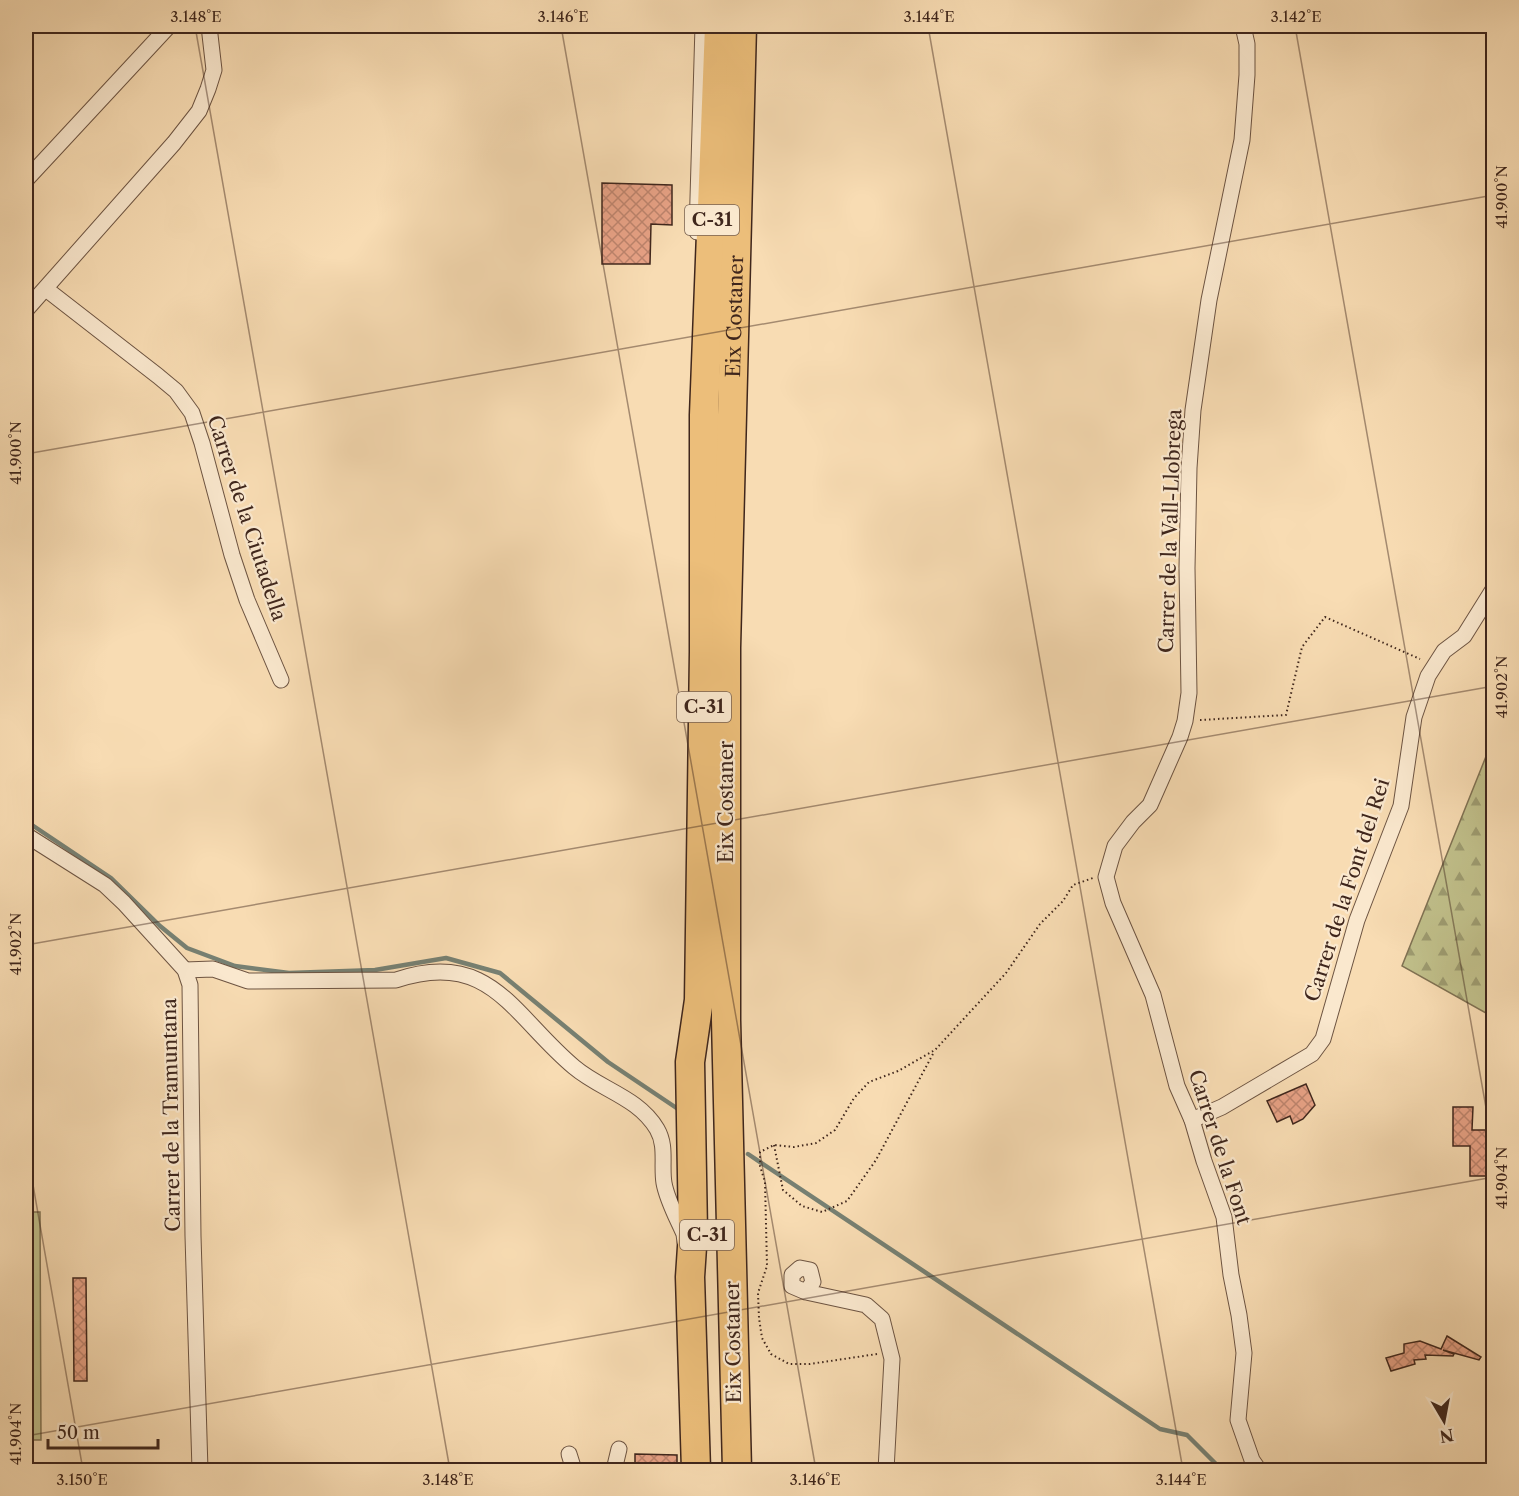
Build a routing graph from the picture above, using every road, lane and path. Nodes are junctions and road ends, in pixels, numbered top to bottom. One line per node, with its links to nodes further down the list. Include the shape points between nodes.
1 (169, 26): 8 (street)
2 (209, 26): 10 (street, via 214,70 199,111)
3 (703, 26): 9 (street)
4 (720, 26): 12 (highway, C-31)
5 (742, 26): 13 (highway, Eix Costaner / C-31)
6 (753, 26): 13 (highway, via 739,471)
7 (1243, 26): 17 (street, Carrer de la Vall-Llobrega, via 1247,75 1242,140 1209,300 1193,410 1187,568 1189,693)
8 (26, 180)
9 (695, 282): 12 (highway)
10 (46, 289): 11 (street); 16 (street, Carrer de la Ciutadella, via 176,391 192,413 247,600)
11 (26, 310)
12 (704, 415): 21 (highway, C-31)
13 (728, 568): 22 (highway, Eix Costaner / C-31)
14 (1494, 588): 15 (street, Carrer de la Font del Rei, via 1464,636 1444,651)
15 (1434, 666): 17 (path, via 1325,617 1302,647 1286,715); 24 (street, Carrer de la Font del Rei, via 1414,717 1401,806 1357,920 1323,1039 1312,1054 1222,1107)
16 (281, 681)
17 (1185, 721): 19 (street, Carrer de la Vall-Llobrega, via 1150,805 1114,846)
18 (26, 835): 20 (street, Carrer de la Tramuntana, via 105,885)
19 (1106, 877): 23 (path, via 1073,885 1006,974); 24 (street, Carrer de la Font, via 1113,903 1153,995 1178,1086)
20 (184, 970): 26 (street, via 213,969 248,981 396,980 412,974 450,971 478,980 508,1000 575,1067 643,1109 658,1131 664,1183 684,1234); 31 (street, Carrer de la Tramuntana, via 191,997)
21 (699, 1000): 26 (highway, via 690,1062); 35 (highway, Eix Costaner / C-31)
22 (726, 1020): 36 (highway, Eix Costaner / C-31); 37 (highway, via 736,1050 744,1332)
23 (935, 1050): 25 (path, via 869,1082 835,1130 816,1143 794,1148); 25 (path, via 876,1160 848,1201 822,1212 802,1206 783,1190)
24 (1192, 1120): 39 (street, Carrer de la Font, via 1224,1217 1244,1353 1238,1420)
25 (774, 1145): 28 (path, via 760,1152 765,1182 766,1266 758,1293 762,1338 771,1354 789,1364 810,1364 877,1354)
26 (690, 1277): 34 (highway)
27 (806, 1292): 28 (street, via 866,1305 882,1319)
28 (888, 1341): 38 (street, via 892,1359)
29 (619, 1449): 33 (street)
30 (569, 1454): 32 (street)
31 (200, 1470)
32 (574, 1470)
33 (614, 1470)
34 (696, 1470)
35 (715, 1470)
36 (736, 1470)
37 (755, 1470)
38 (886, 1470)
39 (1259, 1470)

